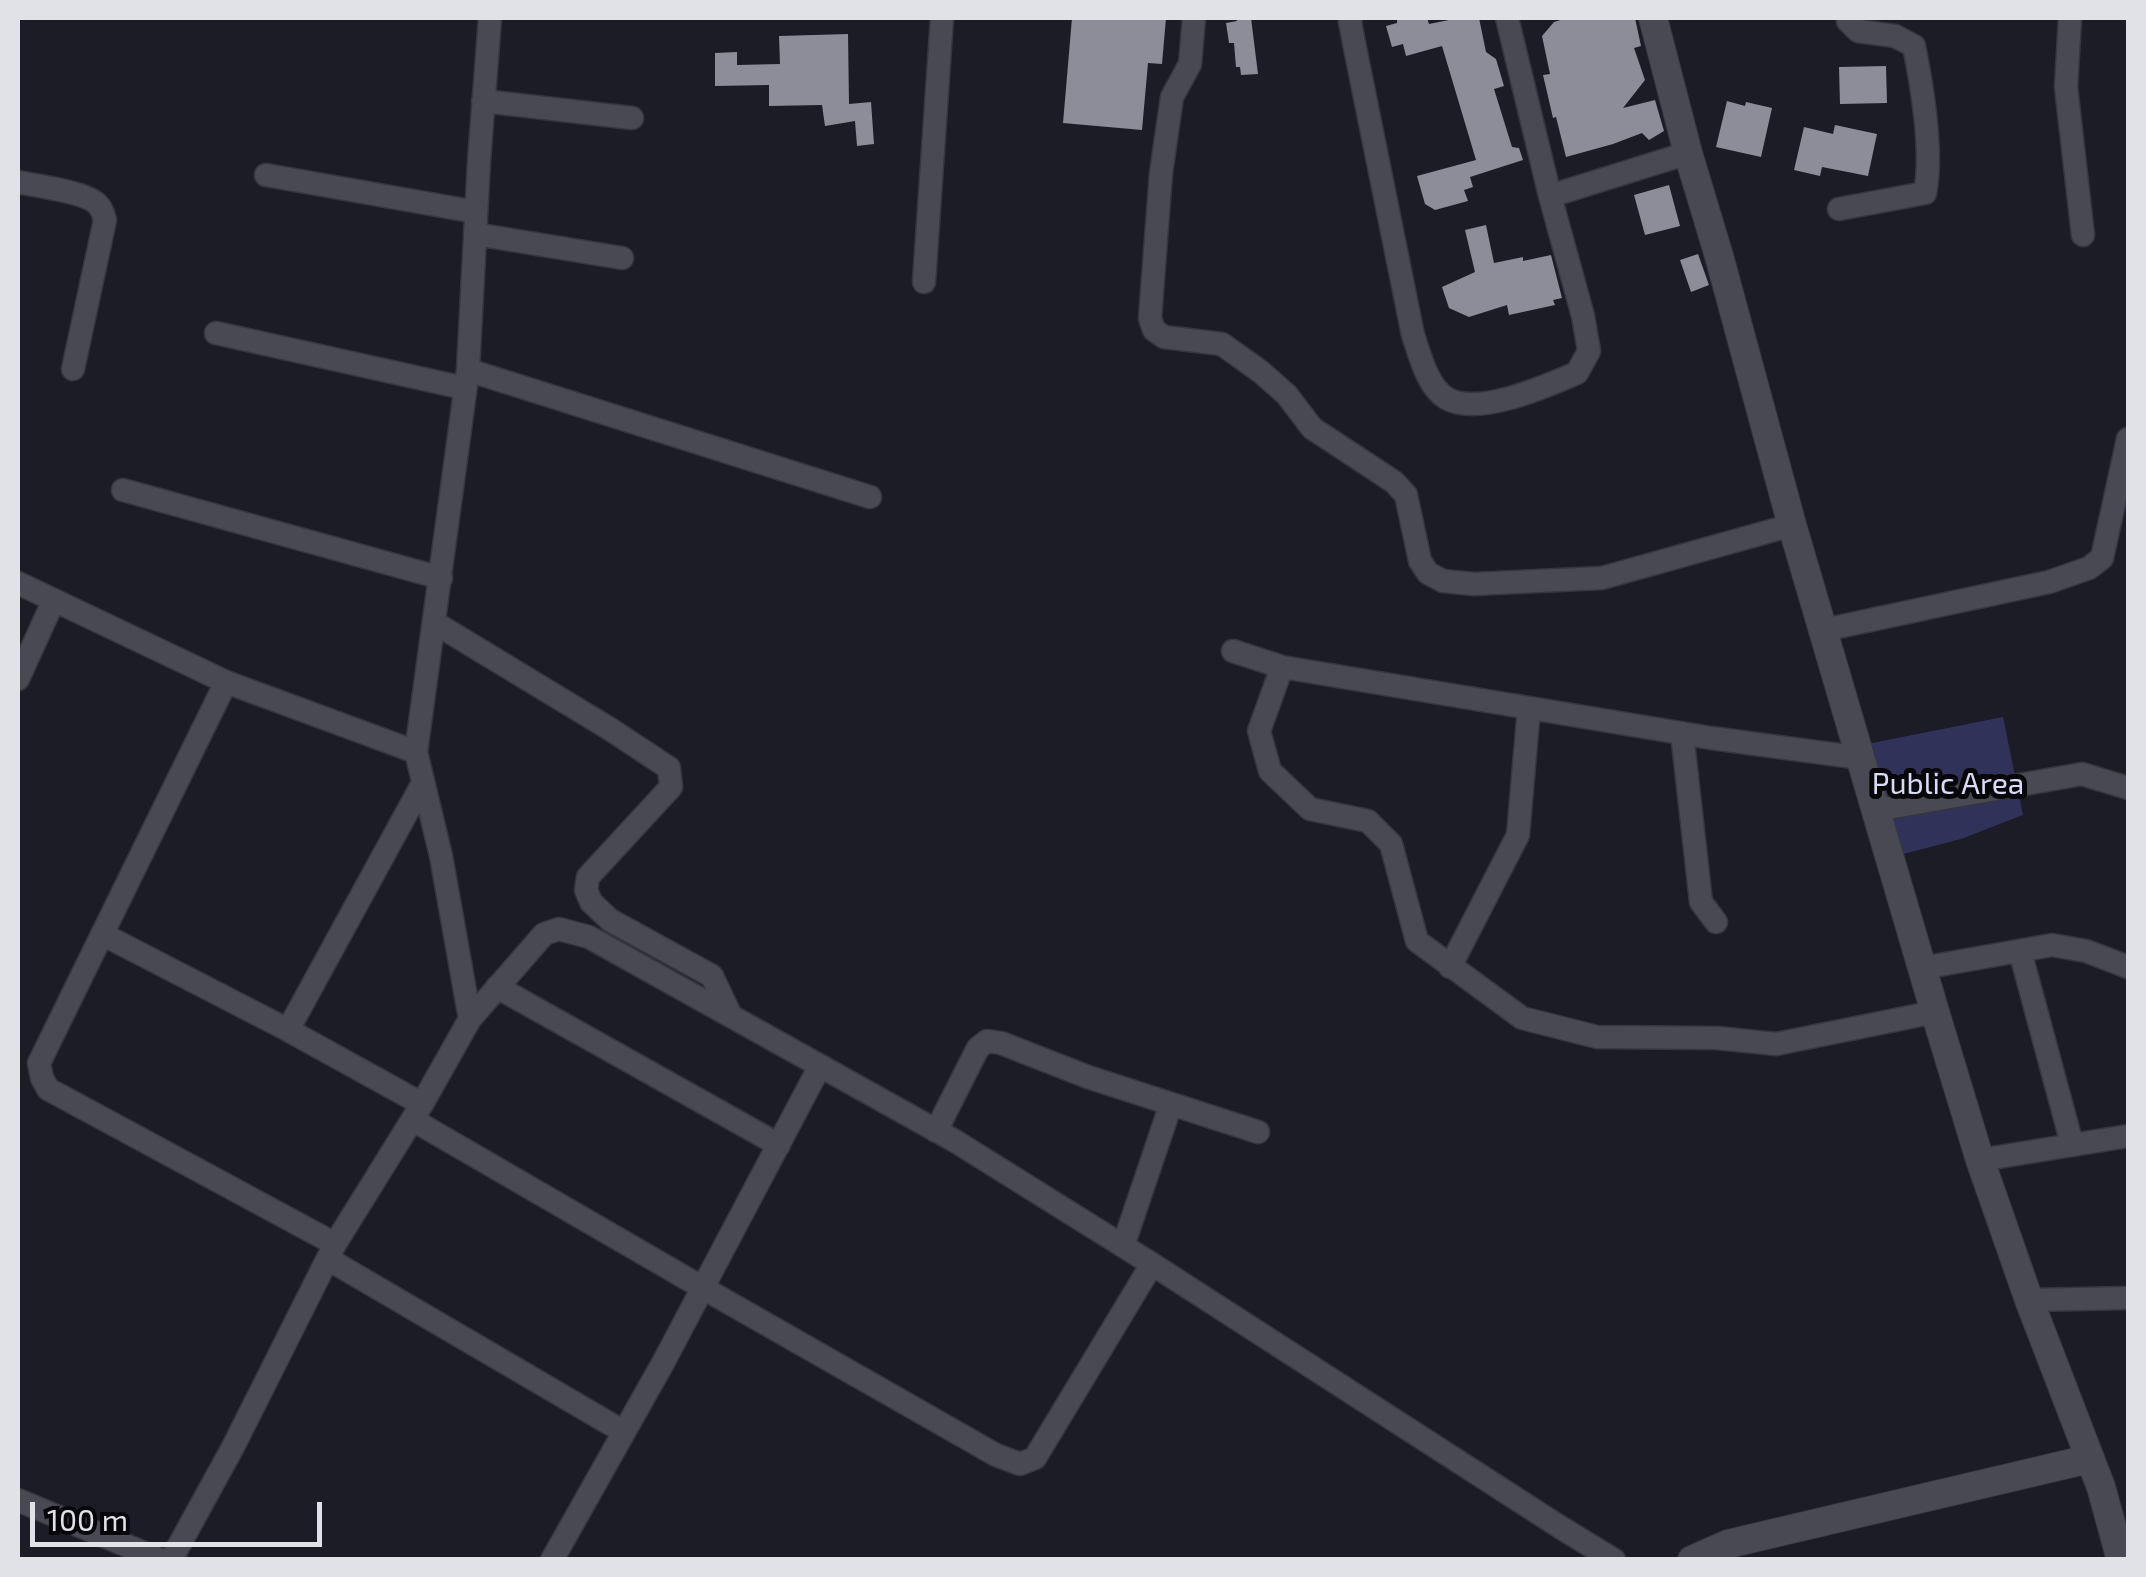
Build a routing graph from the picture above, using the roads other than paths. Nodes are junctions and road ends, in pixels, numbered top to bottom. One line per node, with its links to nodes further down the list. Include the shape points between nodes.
1 (490, 18): 9 (street)
2 (942, 18): 19 (street)
3 (1194, 18): 26 (street, via 1190,64 1172,97 1161,172 1154,330 1164,338 1222,344 1286,394 1312,428 1394,482 1406,496 1428,573 1474,584 1602,578)
4 (1351, 18): 14 (street, via 1413,334 1430,378 1446,398 1474,405 1578,373 1589,350)
5 (1507, 18): 14 (street)
6 (1653, 18): 11 (street)
7 (1848, 18): 15 (street, via 1858,31 1914,46 1928,176 1925,193)
8 (2070, 18): 17 (street, via 2066,87)
9 (483, 101): 10 (street); 16 (street)
10 (632, 118)
11 (1688, 153): 14 (street); 26 (street)
12 (266, 175): 16 (street)
13 (18, 182): 21 (street, via 89,198 103,213)
14 (1550, 196)
15 (1839, 209)
16 (476, 223): 18 (street); 22 (street)
17 (2083, 235)
18 (622, 258)
19 (924, 282)
20 (216, 332): 22 (street)
21 (74, 370)
22 (466, 379): 25 (street); 27 (street)
23 (2128, 439): 31 (street, via 2102,558 2088,568)
24 (123, 490): 27 (street)
25 (870, 497)
26 (1792, 525): 31 (street)
27 (441, 578): 30 (street)
28 (18, 584): 29 (street)
29 (53, 602): 34 (street); 35 (street)
30 (435, 622): 38 (street); 51 (street, via 669,768 671,788 588,877 586,890 610,920 712,976)
31 (1824, 630): 39 (street)
32 (1233, 651): 33 (street)
33 (1282, 666): 36 (street); 47 (street, via 1259,731 1270,771 1310,808 1368,821 1390,844 1418,941)
34 (18, 679)
35 (226, 682): 38 (street); 44 (street)
36 (1529, 708): 37 (street); 47 (street, via 1518,836)
37 (1682, 733): 39 (street); 43 (street, via 1701,902)
38 (416, 752): 40 (street)
39 (1861, 758): 42 (street)
40 (422, 782): 52 (street); 53 (street)
41 (2128, 788): 42 (street, via 2082,774)
42 (1876, 810): 48 (street)
43 (1716, 922)
44 (102, 934): 53 (street); 64 (street, via 39,1063 48,1089)
45 (2020, 951): 46 (street, via 2052,945 2086,950); 48 (street); 60 (street)
46 (2128, 967)
47 (1450, 968): 50 (street, via 1522,1018 1597,1036 1776,1044)
48 (1922, 968): 50 (street)
49 (497, 987): 51 (street, via 544,934 558,929 589,938); 52 (street); 61 (street)
50 (1935, 1012): 62 (street)
51 (730, 1016): 54 (street)
52 (470, 1019): 56 (street)
53 (288, 1030): 56 (street)
54 (820, 1066): 57 (street); 61 (street)
55 (1172, 1104): 57 (street, via 988,1041 978,1048); 58 (street); 63 (street)
56 (418, 1112): 64 (street); 66 (street)
57 (936, 1130): 63 (street)
58 (1258, 1132)
59 (2128, 1136): 60 (street)
60 (2072, 1144): 62 (street)
61 (779, 1145): 66 (street)
62 (1980, 1160): 68 (street)
63 (1123, 1246): 65 (street)
64 (332, 1251): 69 (street); 73 (street)
65 (1152, 1264): 66 (street, via 1036,1458 1020,1464); 75 (street)
66 (703, 1288): 69 (street)
67 (2128, 1298): 68 (street)
68 (2029, 1300): 70 (street)
69 (624, 1432): 74 (street)
70 (2088, 1459): 76 (street, via 1728,1544); 77 (street)
71 (18, 1500): 72 (street)
72 (160, 1560)
73 (171, 1560)
74 (552, 1560)
75 (1614, 1560)
76 (1692, 1560)
77 (2122, 1560)

